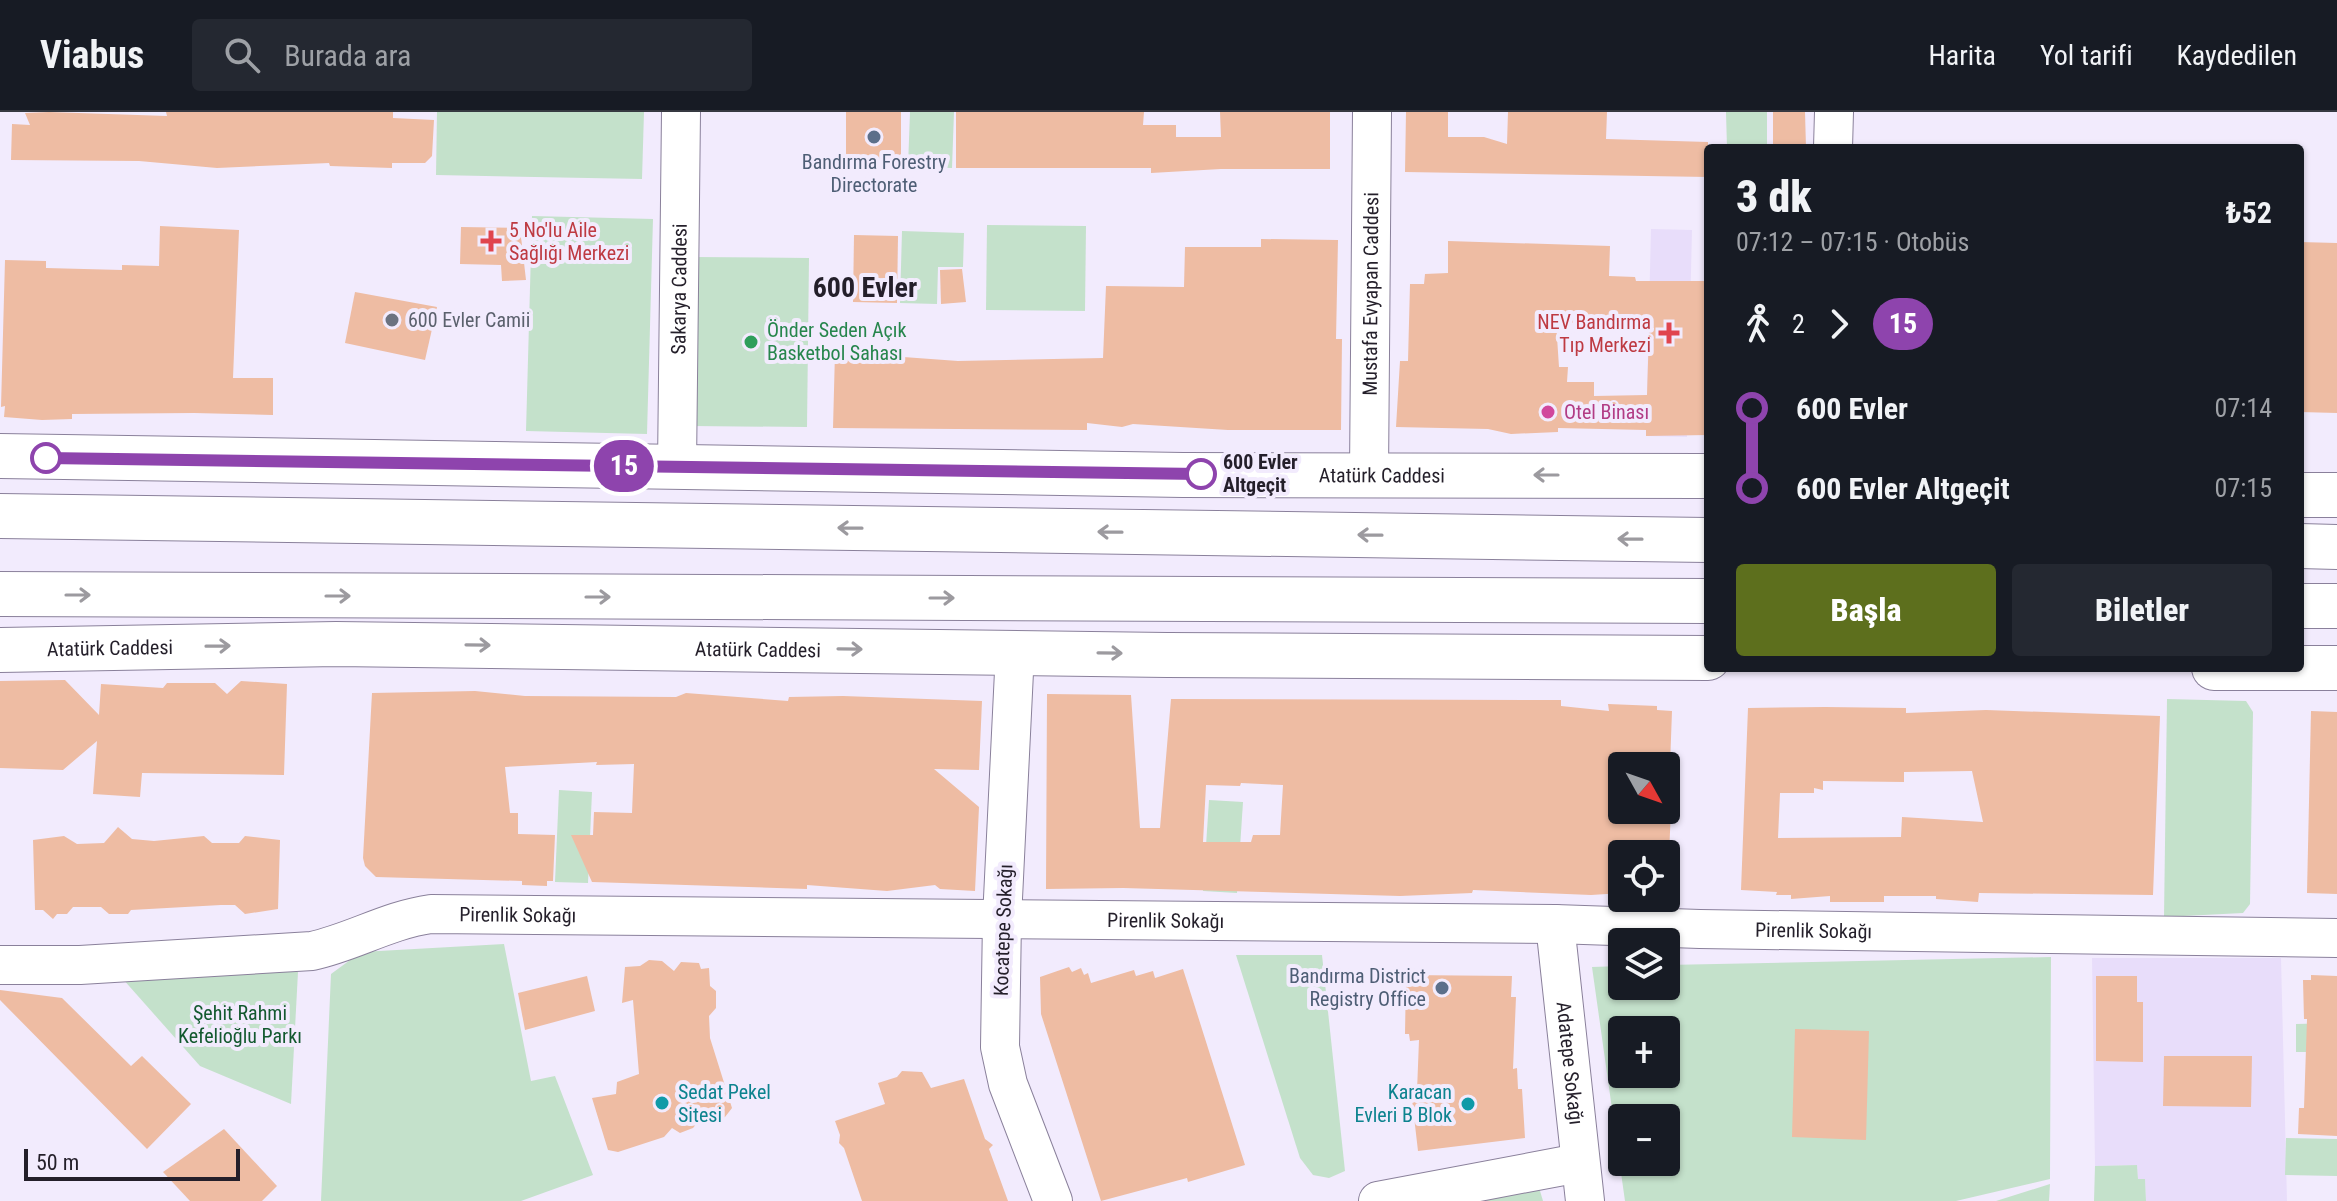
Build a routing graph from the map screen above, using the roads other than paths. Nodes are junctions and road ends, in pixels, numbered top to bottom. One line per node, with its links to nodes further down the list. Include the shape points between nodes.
1 (681, 112): 6 (street, Sakarya Caddesi)
2 (1372, 112): 7 (street, Mustafa Evyapan Caddesi)
3 (1834, 112): 4 (street)
4 (1833, 144)
5 (0, 456): 6 (main road, Atatürk Caddesi)
6 (677, 467): 7 (main road, Atatürk Caddesi)
7 (1369, 474): 8 (main road, Atatürk Caddesi, one-way to 7)
8 (1704, 476)
9 (2304, 495): 10 (main road)
10 (2337, 495)
11 (0, 516): 12 (main road, one-way to 11)
12 (1704, 540)
13 (2304, 546): 14 (main road)
14 (2337, 547)
15 (0, 594): 16 (main road, one-way to 16)
16 (1704, 601)
17 (2304, 606): 18 (main road)
18 (2337, 606)
19 (0, 650): 20 (main road, Atatürk Caddesi, one-way to 20, via 351,644)
20 (1015, 651): 21 (main road, Atatürk Caddesi, one-way to 21); 24 (street, Kocatepe Sokağı)
21 (1704, 658)
22 (2304, 668): 23 (main road)
23 (2337, 668)
24 (1002, 919): 25 (street, Pirenlik Sokağı); 27 (street, Pirenlik Sokağı, via 431,914 400,918 312,951); 29 (street, Kocatepe Sokağı, via 1000,1047 1008,1084)
25 (1555, 924): 26 (street, Pirenlik Sokağı); 28 (street, Adatepe Sokağı)
26 (2337, 938)
27 (0, 965)
28 (1579, 1163): 30 (street); 31 (street, Adatepe Sokağı)
29 (1053, 1201)
30 (1378, 1201)
31 (1585, 1201)

